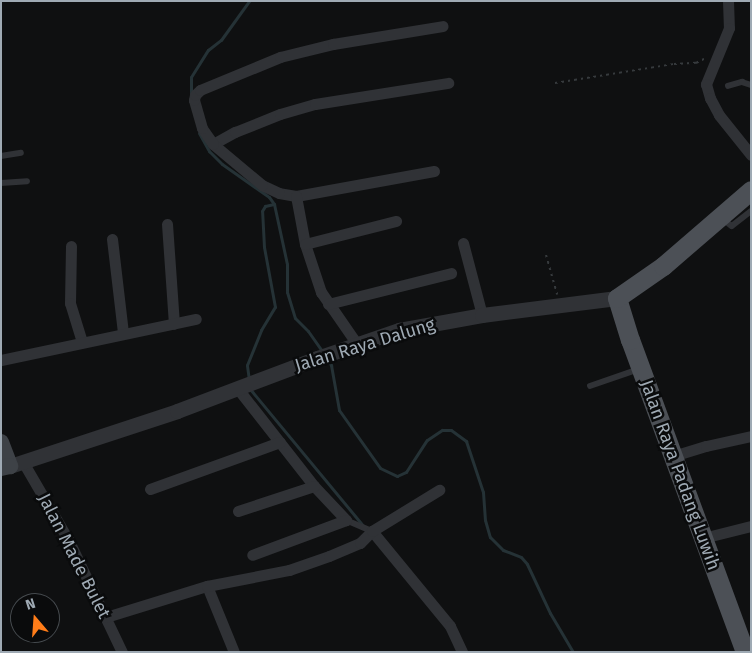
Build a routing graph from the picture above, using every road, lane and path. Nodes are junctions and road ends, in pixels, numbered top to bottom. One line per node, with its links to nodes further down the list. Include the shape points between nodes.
1 (728, 1): 3 (street, via 729,28)
2 (442, 26): 8 (street, via 296,53 200,90 194,95 195,105 202,128)
3 (720, 52): 5 (path, via 696,63); 10 (street, via 708,77 708,92 719,115)
4 (448, 83): 8 (street, via 315,104 280,114)
5 (555, 84)
6 (728, 86): 7 (lane, via 742,82)
7 (751, 86)
8 (213, 144): 16 (street, via 262,185)
9 (21, 153): 11 (lane)
10 (751, 155)
11 (1, 156)
12 (434, 171): 16 (street)
13 (27, 181): 14 (lane)
14 (1, 183)
15 (751, 190): 18 (main road, Jalan Raya Dalung)
16 (296, 196): 23 (street)
17 (751, 212): 18 (lane, via 732,226)
18 (721, 217): 27 (main road, Jalan Raya Dalung, via 663,266)
19 (396, 221): 23 (street)
20 (167, 224): 32 (street)
21 (112, 239): 33 (street)
22 (462, 243): 30 (street)
23 (305, 244): 28 (street)
24 (71, 246): 34 (street, via 70,303)
25 (546, 255): 29 (path)
26 (450, 273): 28 (street)
27 (617, 298): 29 (street, Jalan Raya Dalung); 37 (main road, Jalan Raya Padang Luwih)
28 (328, 304): 35 (street)
29 (560, 306): 30 (street, Jalan Raya Dalung)
30 (482, 314): 35 (street, Jalan Raya Dalung, via 422,324)
31 (196, 319): 32 (street)
32 (174, 324): 33 (street)
33 (123, 333): 34 (street)
34 (82, 342): 36 (street)
35 (357, 344): 39 (street, Jalan Raya Dalung)
36 (1, 360)
37 (641, 369): 38 (lane); 43 (main road, Jalan Raya Padang Luwih)
38 (590, 386)
39 (238, 389): 42 (street); 44 (street, Jalan Raya Dalung)
40 (751, 436): 43 (street)
41 (1, 442): 44 (main road)
42 (280, 442): 45 (street); 46 (street)
43 (673, 456): 52 (main road, Jalan Raya Padang Luwih)
44 (11, 465): 55 (street, Jalan Made Bulet, via 69,541)
45 (314, 486): 48 (street); 49 (street)
46 (150, 489)
47 (439, 490): 51 (street)
48 (238, 511)
49 (346, 520): 51 (lane); 53 (street)
50 (751, 526): 52 (street)
51 (372, 531): 54 (street, via 358,544 305,564); 58 (street, via 450,626)
52 (703, 538): 59 (main road, Jalan Raya Padang Luwih)
53 (252, 554)
54 (207, 586): 55 (street); 57 (street)
55 (106, 617): 56 (street, Jalan Made Bulet)
56 (122, 652)
57 (234, 652)
58 (462, 652)
59 (745, 652)

